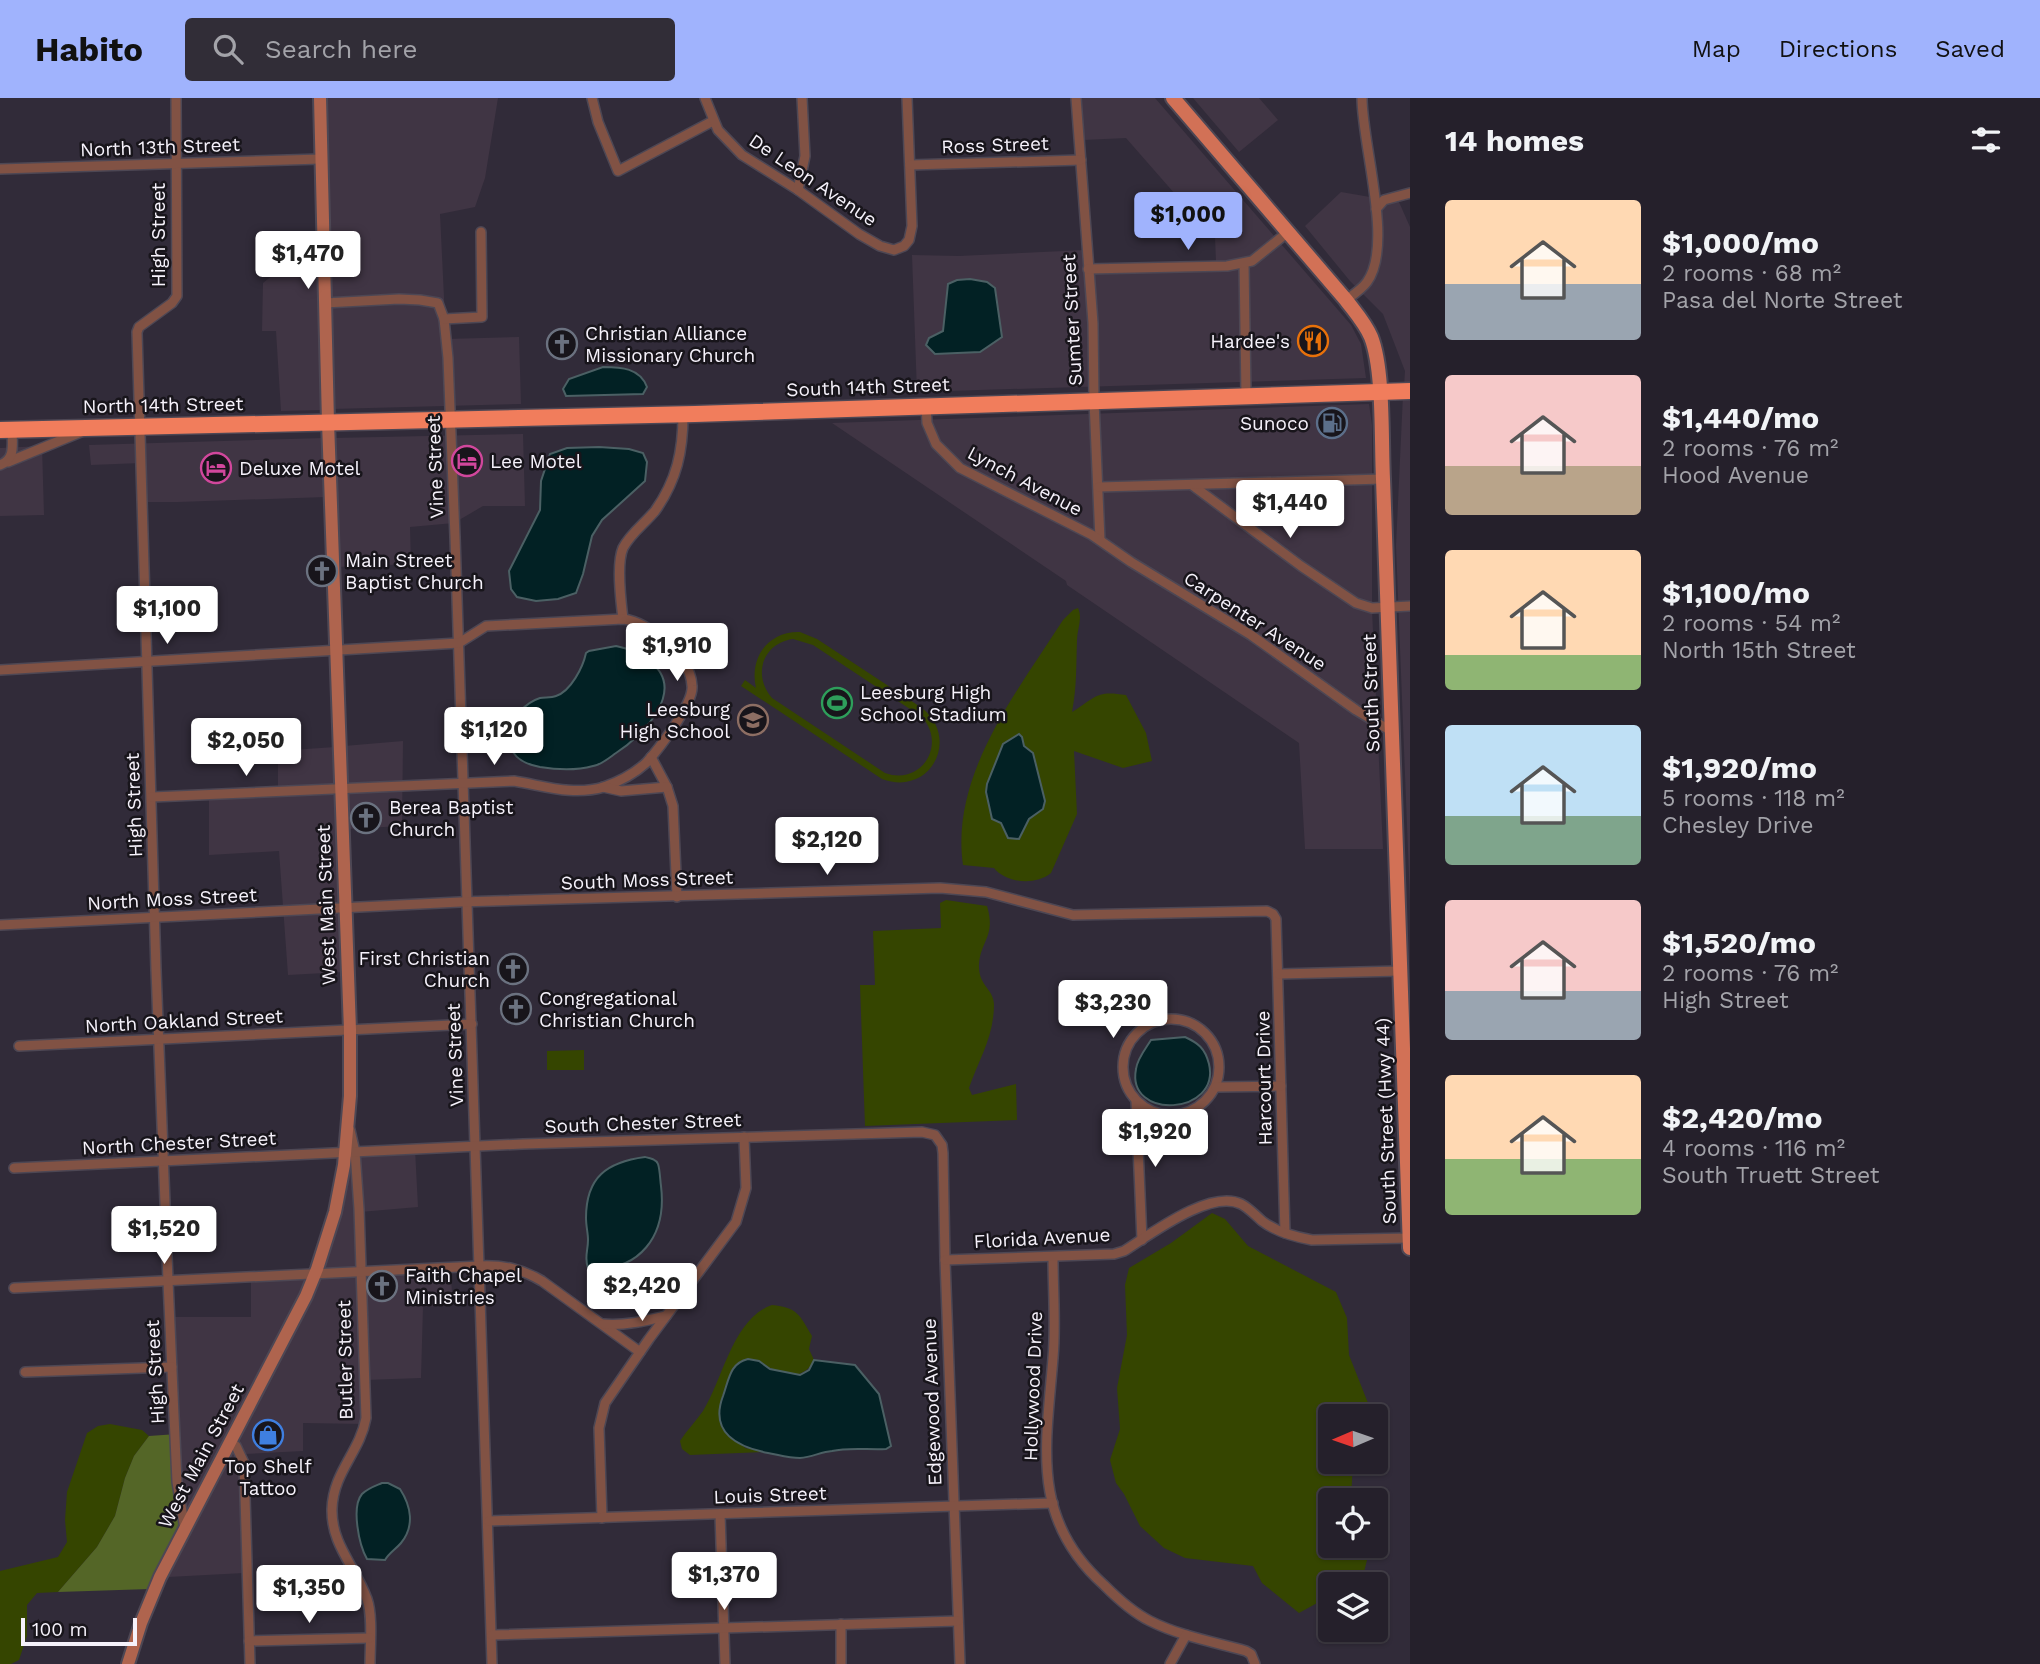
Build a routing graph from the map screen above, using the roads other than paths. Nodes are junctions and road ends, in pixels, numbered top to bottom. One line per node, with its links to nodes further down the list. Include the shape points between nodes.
1 (176, 98): 13 (street, High Street)
2 (320, 98): 11 (main road, West Main Street)
3 (592, 98): 10 (street, via 618,171)
4 (705, 98): 10 (street, De Leon Avenue)
5 (802, 98): 16 (street, via 805,156)
6 (907, 98): 14 (street)
7 (1076, 98): 12 (street, Sumter Street)
8 (1173, 98): 20 (main road, South Street)
9 (1362, 98): 18 (street)
10 (713, 121): 16 (street, De Leon Avenue, via 742,155)
11 (321, 159): 13 (street, North 13th Street); 24 (main road, West Main Street)
12 (1081, 160): 14 (street, Ross Street); 22 (street, Sumter Street)
13 (175, 164): 15 (street, North 13th Street); 34 (street, High Street, via 177,296 139,327)
14 (910, 165): 16 (street, De Leon Avenue, via 912,225 909,240 894,250 859,234)
15 (0, 169)
16 (798, 190)
17 (1410, 193): 18 (street, via 1384,200)
18 (1376, 209): 23 (street, via 1378,240 1371,275)
19 (481, 232): 25 (street, via 482,317)
20 (1288, 232): 21 (street); 23 (main road, South Street)
21 (1244, 263): 22 (street); 28 (street)
22 (1088, 269): 29 (street, Sumter Street)
23 (1346, 300): 27 (main road, South Street, via 1369,333)
24 (325, 303): 25 (street, via 434,302); 33 (main road, West Main Street)
25 (444, 319): 32 (street, Vine Street)
26 (1410, 391): 27 (highway, South 14th Street)
27 (1379, 392): 28 (highway, South 14th Street); 38 (main road, South Street)
28 (1246, 396): 29 (highway, South 14th Street)
29 (1094, 401): 30 (highway, South 14th Street); 40 (street, Sumter Street)
30 (926, 406): 31 (highway, South 14th Street); 41 (street, Lynch Avenue, via 930,433 953,463)
31 (683, 414): 32 (highway, South 14th Street); 44 (street, via 676,475 621,556)
32 (450, 419): 33 (highway, South 14th Street); 45 (street, Vine Street)
33 (328, 422): 34 (highway, North 14th Street); 46 (main road, West Main Street)
34 (140, 426): 35 (highway, North 14th Street); 47 (street, High Street)
35 (92, 428): 36 (highway, North 14th Street); 37 (street)
36 (6, 430): 37 (street, via 12,456)
37 (4, 463)
38 (1383, 479): 39 (street, Lynch Avenue); 43 (main road, South Street)
39 (1192, 485): 40 (street, Lynch Avenue); 43 (street, via 1356,603)
40 (1099, 487): 41 (street, Sumter Street)
41 (1100, 541): 49 (street, Carpenter Avenue, via 1251,635)
42 (1410, 606): 43 (street)
43 (1387, 607): 49 (main road, South Street)
44 (623, 619): 45 (street, via 486,626); 50 (street, via 653,632 679,654 692,683 691,699)
45 (458, 643): 46 (street); 51 (street, Vine Street)
46 (336, 652): 47 (street); 54 (main road, West Main Street)
47 (147, 662): 48 (street); 55 (street, High Street)
48 (0, 670)
49 (1391, 731): 63 (main road, South Street)
50 (651, 757): 52 (street); 53 (street)
51 (464, 783): 52 (street, via 514,781 558,791); 54 (street); 57 (street, Vine Street)
52 (603, 787): 53 (street, via 621,791)
53 (667, 787): 56 (street, via 674,817)
54 (341, 789): 55 (street); 58 (main road, West Main Street)
55 (152, 797): 60 (street, High Street)
56 (677, 897): 57 (street, South Moss Street); 61 (street, South Moss Street, via 961,889 1073,915 1267,911)
57 (468, 902): 58 (street, South Moss Street); 66 (street, Vine Street)
58 (345, 907): 60 (street, North Moss Street); 67 (main road, West Main Street)
59 (0, 912): 62 (street)
60 (155, 916): 62 (street, North Moss Street); 68 (street, High Street)
61 (1276, 923): 64 (street, Harcourt Drive)
62 (0, 925)
63 (1400, 971): 64 (street); 65 (main road, South Street)
64 (1279, 974): 70 (street, Harcourt Drive)
65 (1401, 993): 73 (main road, South Street (Hwy 44))
66 (472, 1024): 67 (street, North Oakland Street); 76 (street, Vine Street)
67 (350, 1030): 68 (street, North Oakland Street); 77 (main road, West Main Street)
68 (159, 1039): 69 (street, North Oakland Street); 78 (street, High Street)
69 (19, 1046)
70 (1281, 1086): 71 (street); 80 (street, Harcourt Drive)
71 (1216, 1087): 72 (street, via 1199,1106 1181,1113 1158,1113); 72 (street, via 1220,1059 1208,1035 1184,1021 1158,1021 1140,1029 1124,1051 1123,1078)
72 (1136, 1101): 82 (street)
73 (1408, 1123): 81 (main road, South Street (Hwy 44))
74 (744, 1138): 75 (street, South Chester Street, via 922,1132); 76 (street, South Chester Street); 91 (street, via 746,1188 736,1222)
75 (939, 1139): 85 (street, Edgewood Avenue)
76 (476, 1147): 77 (street, South Chester Street); 86 (street, Vine Street)
77 (350, 1152): 78 (street, North Chester Street); 87 (street, Butler Street); 88 (main road, West Main Street)
78 (164, 1161): 79 (street, North Chester Street); 89 (street, High Street)
79 (14, 1168)
80 (1285, 1233): 81 (street, Florida Avenue, via 1312,1240); 82 (street, Florida Avenue, via 1238,1202 1218,1200 1199,1206)
81 (1410, 1238): 83 (main road, South Street (Hwy 44))
82 (1143, 1240): 84 (street, Florida Avenue, via 1114,1254)
83 (1410, 1248)
84 (1053, 1257): 85 (street, Florida Avenue); 97 (street, Hollywood Drive, via 1054,1342 1046,1429)
85 (945, 1260): 98 (street, Edgewood Avenue)
86 (480, 1266): 87 (street); 92 (street, via 509,1267 531,1274); 101 (street, Vine Street)
87 (361, 1271): 88 (street); 108 (street, Butler Street, via 366,1418 338,1479 332,1518 344,1556 368,1599)
88 (314, 1274): 89 (street); 96 (main road, West Main Street)
89 (168, 1281): 90 (street); 94 (street, High Street)
90 (14, 1288)
91 (666, 1316): 92 (street); 93 (street)
92 (601, 1324): 93 (street)
93 (639, 1352): 100 (street, via 605,1403 600,1420)
94 (172, 1367): 95 (street); 102 (street, High Street, via 177,1482)
95 (25, 1372)
96 (230, 1442): 102 (main road, West Main Street); 109 (street, via 244,1463)
97 (1053, 1503): 98 (street, Louis Street); 107 (street, Hollywood Drive, via 1073,1551 1097,1579 1137,1614)
98 (953, 1507): 99 (street, Louis Street); 103 (street, Edgewood Avenue)
99 (720, 1514): 100 (street, Louis Street); 105 (street)
100 (602, 1518): 101 (street, Louis Street)
101 (489, 1521): 106 (street, Vine Street)
102 (185, 1529): 111 (main road, West Main Street, via 151,1597)
103 (958, 1620): 104 (street); 117 (street, Edgewood Avenue)
104 (841, 1623): 105 (street); 116 (street)
105 (724, 1627): 106 (street); 115 (street)
106 (492, 1635): 114 (street, Vine Street)
107 (1186, 1635): 110 (street, Hollywood Drive, via 1246,1651); 118 (street)
108 (370, 1638): 109 (street); 113 (street, Butler Street)
109 (250, 1641): 112 (street)
110 (1253, 1659)
111 (128, 1664)
112 (250, 1664)
113 (370, 1664)
114 (492, 1664)
115 (725, 1664)
116 (841, 1664)
117 (960, 1664)
118 (1170, 1664)

